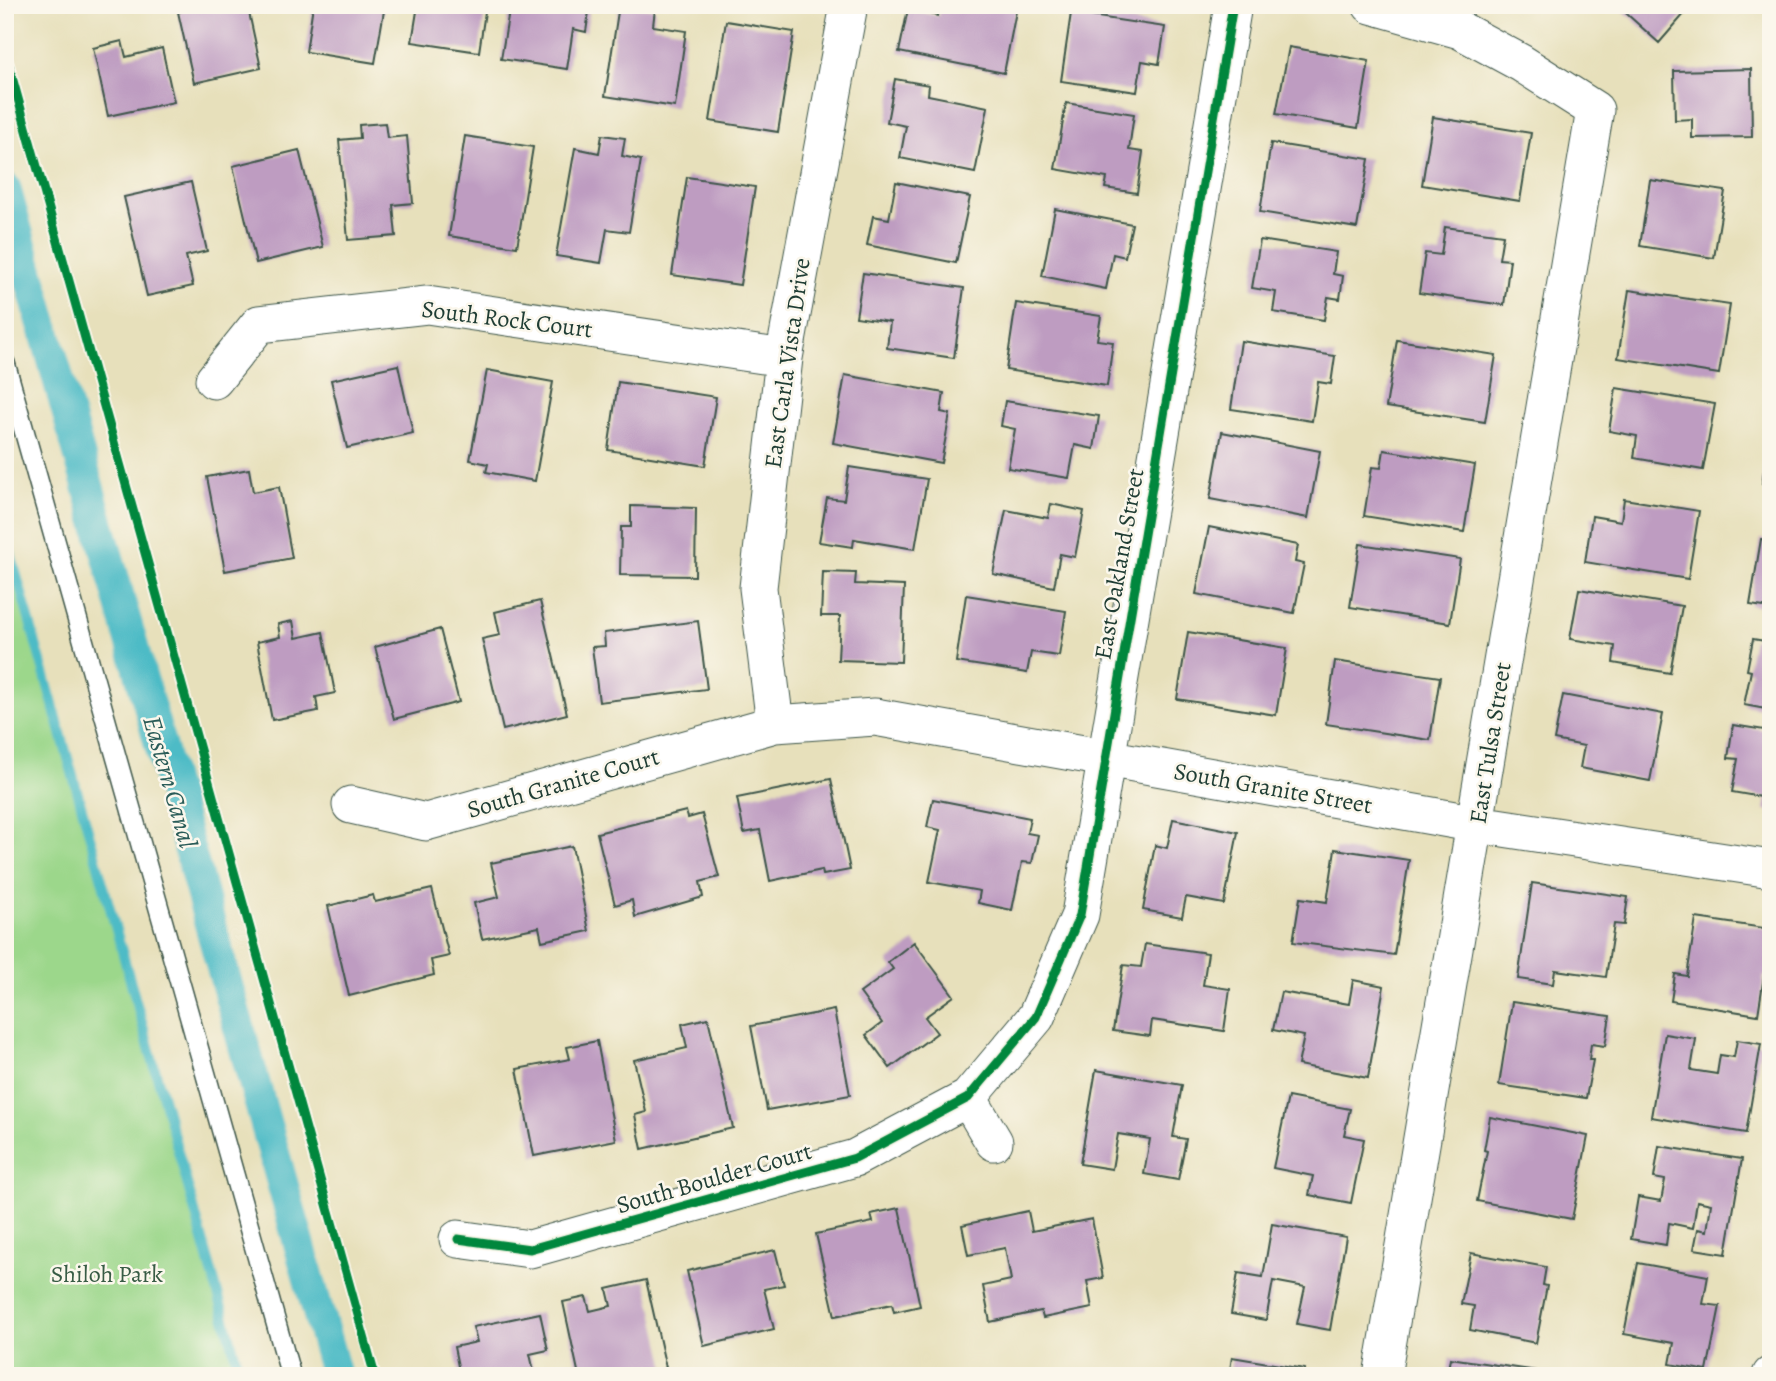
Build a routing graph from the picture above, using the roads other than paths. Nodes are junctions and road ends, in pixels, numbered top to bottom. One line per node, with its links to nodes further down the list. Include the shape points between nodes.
1 (849, 5): 4 (street, East Carla Vista Drive)
2 (1233, 5): 8 (street, East Oakland Street)
3 (1371, 5): 10 (street, East Tulsa Street, via 1460,30 1595,110)
4 (784, 358): 6 (street, South Rock Court, via 427,305 259,324); 7 (street, East Carla Vista Drive, via 758,588)
5 (5, 363): 15 (lane)
6 (214, 380)
7 (775, 724): 8 (street, South Granite Street, via 875,717); 9 (street, South Granite Court, via 426,822)
8 (1106, 758): 10 (street, South Granite Street); 12 (street, East Oakland Street, via 1080,915 1036,1017)
9 (351, 805)
10 (1477, 824): 11 (street, South Granite Street); 16 (street, East Tulsa Street)
11 (1771, 869)
12 (968, 1098): 13 (street); 14 (street, South Boulder Court, via 855,1158 530,1249)
13 (994, 1142)
14 (458, 1239)
15 (291, 1376)
16 (1382, 1376)

